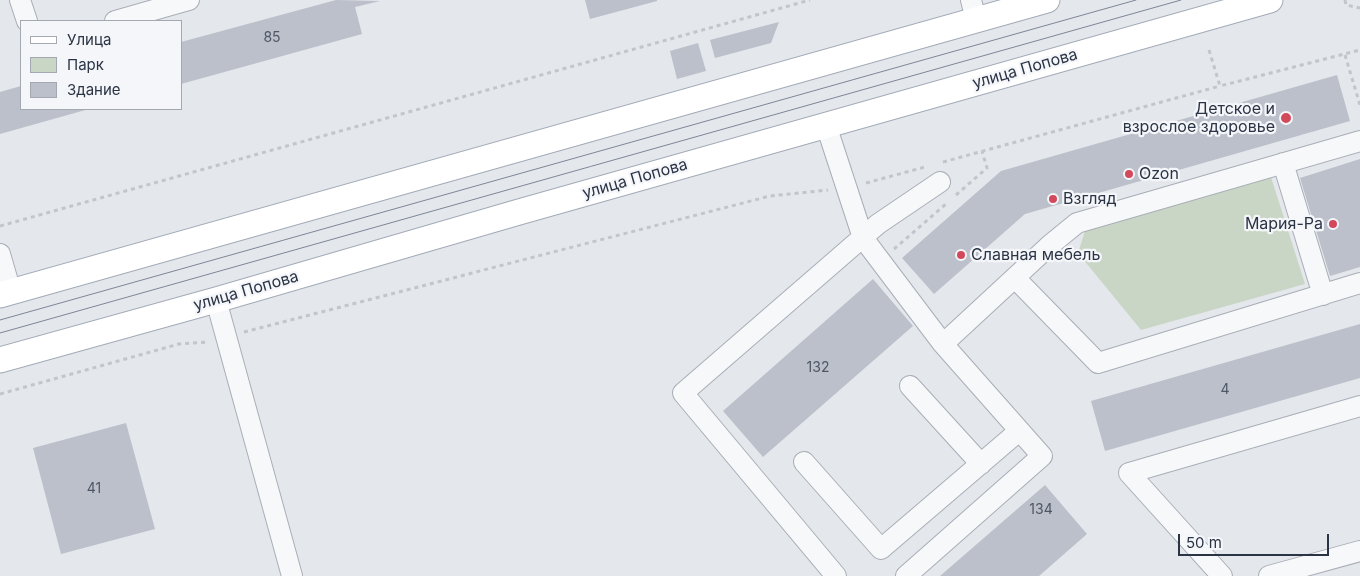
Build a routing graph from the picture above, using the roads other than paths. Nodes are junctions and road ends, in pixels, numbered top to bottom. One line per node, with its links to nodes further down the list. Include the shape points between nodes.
1 (20, 0): 6 (lane)
2 (188, 0): 7 (lane)
3 (1047, 0): 5 (main road)
4 (1270, 0): 8 (main road, улица Попова)
5 (974, 10): 16 (main road)
6 (27, 20)
7 (118, 20)
8 (826, 125): 12 (lane); 18 (main road, улица Попова)
9 (1360, 141): 10 (lane)
10 (1283, 163): 14 (lane, via 1077,223); 17 (lane)
11 (938, 173): 12 (lane)
12 (863, 238): 19 (lane); 28 (lane, via 683,393)
13 (0, 254): 16 (lane)
14 (1015, 278): 17 (lane, via 1098,362); 19 (lane)
15 (1360, 283): 17 (lane)
16 (6, 294)
17 (1323, 295)
18 (216, 300): 20 (main road, улица Попова); 27 (lane)
19 (943, 344): 23 (lane)
20 (0, 360)
21 (910, 386): 25 (lane)
22 (1360, 406): 30 (lane, via 1129,473)
23 (1019, 432): 25 (lane); 29 (lane, via 1042,456)
24 (804, 462): 25 (lane, via 881,549)
25 (981, 464)
26 (1360, 551): 31 (lane)
27 (292, 576)
28 (836, 576)
29 (906, 576)
30 (1222, 576)
31 (1269, 576)

